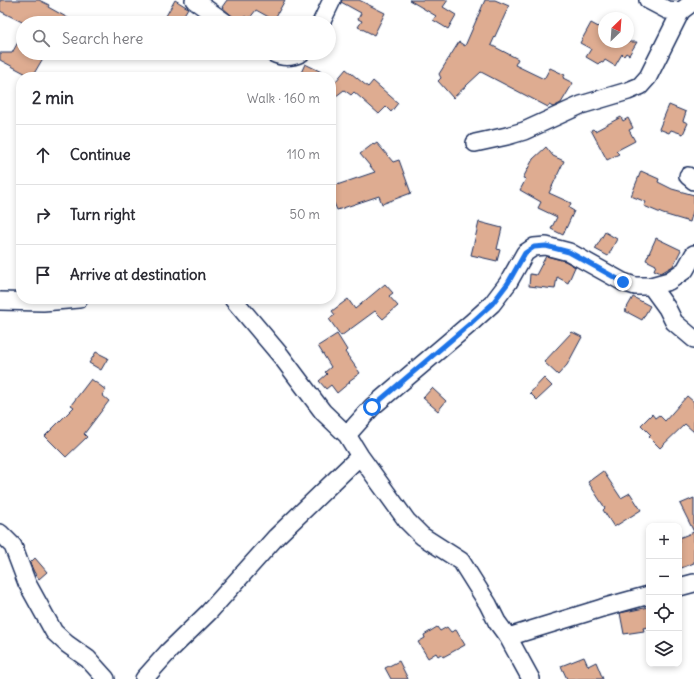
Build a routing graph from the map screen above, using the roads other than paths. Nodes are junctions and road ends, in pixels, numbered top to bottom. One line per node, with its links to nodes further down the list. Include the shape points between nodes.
1 (194, 0): 5 (street)
2 (332, 0): 6 (street)
3 (648, 0): 4 (street, via 668,10)
4 (688, 6): 7 (street, via 648,77 640,86 581,105 524,131)
5 (216, 16)
6 (324, 16)
7 (475, 143)
8 (694, 254): 9 (street, via 685,270 669,281)
9 (652, 286): 13 (street, via 674,322); 14 (street, via 635,286 623,282 569,252 546,246 534,247 525,253 508,283 492,304 372,407)
10 (0, 301): 11 (street)
11 (16, 301)
12 (237, 304): 14 (street, via 323,412)
13 (694, 339)
14 (347, 435): 15 (street)
15 (360, 456): 20 (street, via 407,521 422,536 461,561); 22 (street, via 276,537)
16 (0, 533): 21 (street, via 13,546 27,584 54,632 88,659)
17 (694, 583): 18 (street)
18 (682, 586)
19 (646, 596): 20 (street)
20 (508, 637): 23 (street)
21 (106, 679)
22 (144, 679)
23 (531, 679)

